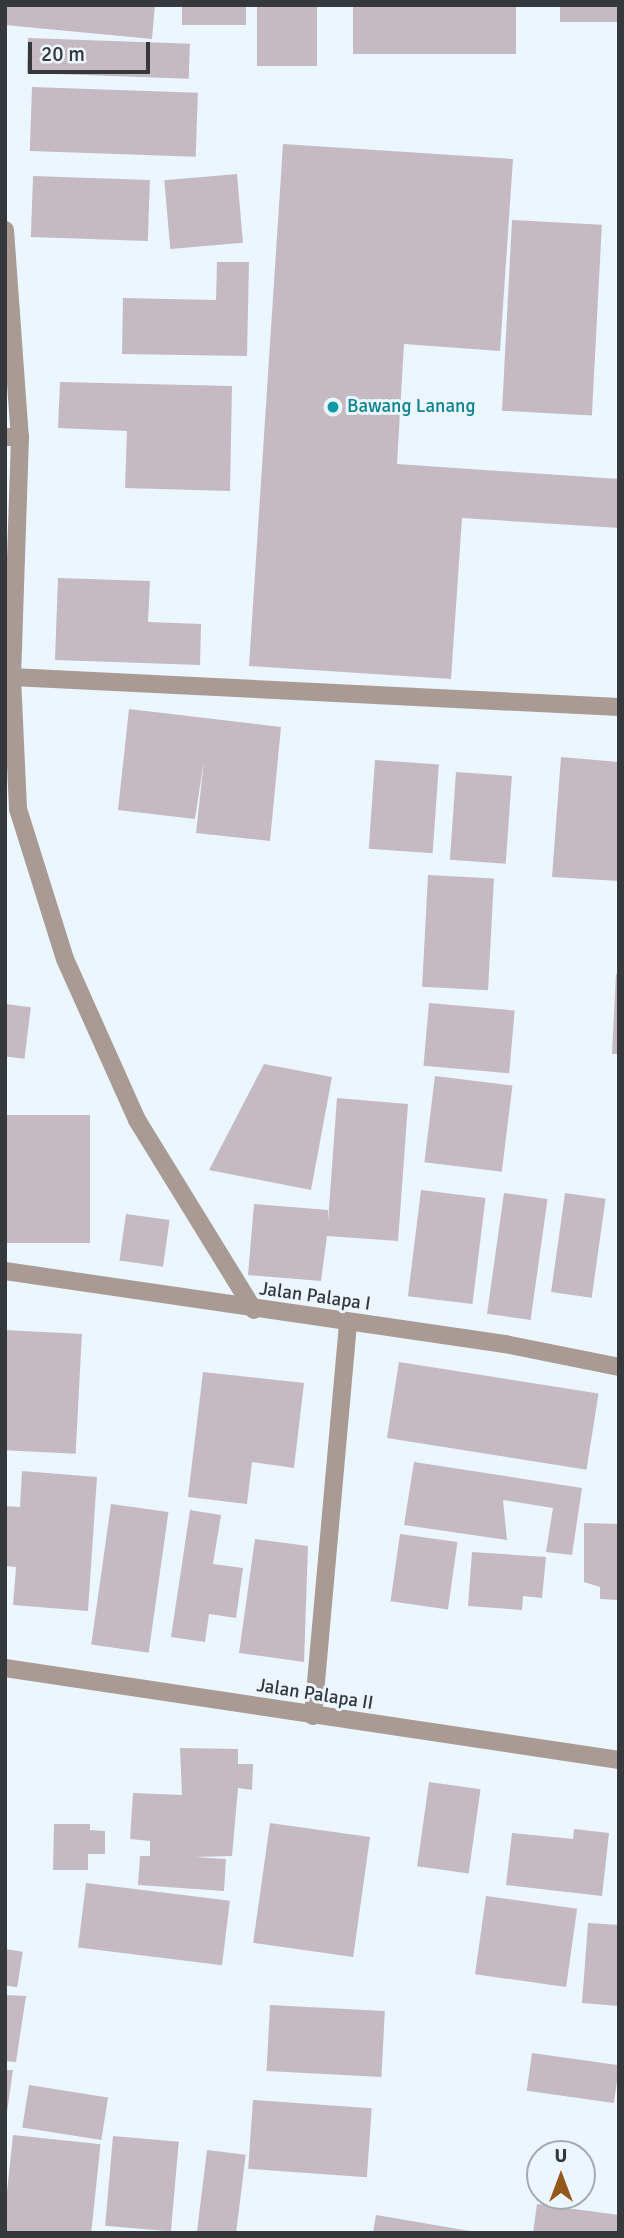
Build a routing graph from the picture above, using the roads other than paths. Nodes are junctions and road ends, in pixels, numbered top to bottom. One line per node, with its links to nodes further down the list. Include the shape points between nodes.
1 (5, 230): 2 (street)
2 (13, 437): 3 (street)
3 (12, 677): 4 (street); 5 (street)
4 (619, 707)
5 (11, 808): 7 (street, via 65,959 137,1120)
6 (5, 1271): 7 (street, Jalan Palapa I)
7 (254, 1310): 8 (street, Jalan Palapa I)
8 (348, 1323): 9 (street, Jalan Palapa I, via 505,1344); 11 (street)
9 (619, 1367)
10 (5, 1668): 11 (street, Jalan Palapa II)
11 (313, 1716): 12 (street, Jalan Palapa II)
12 (619, 1760)

